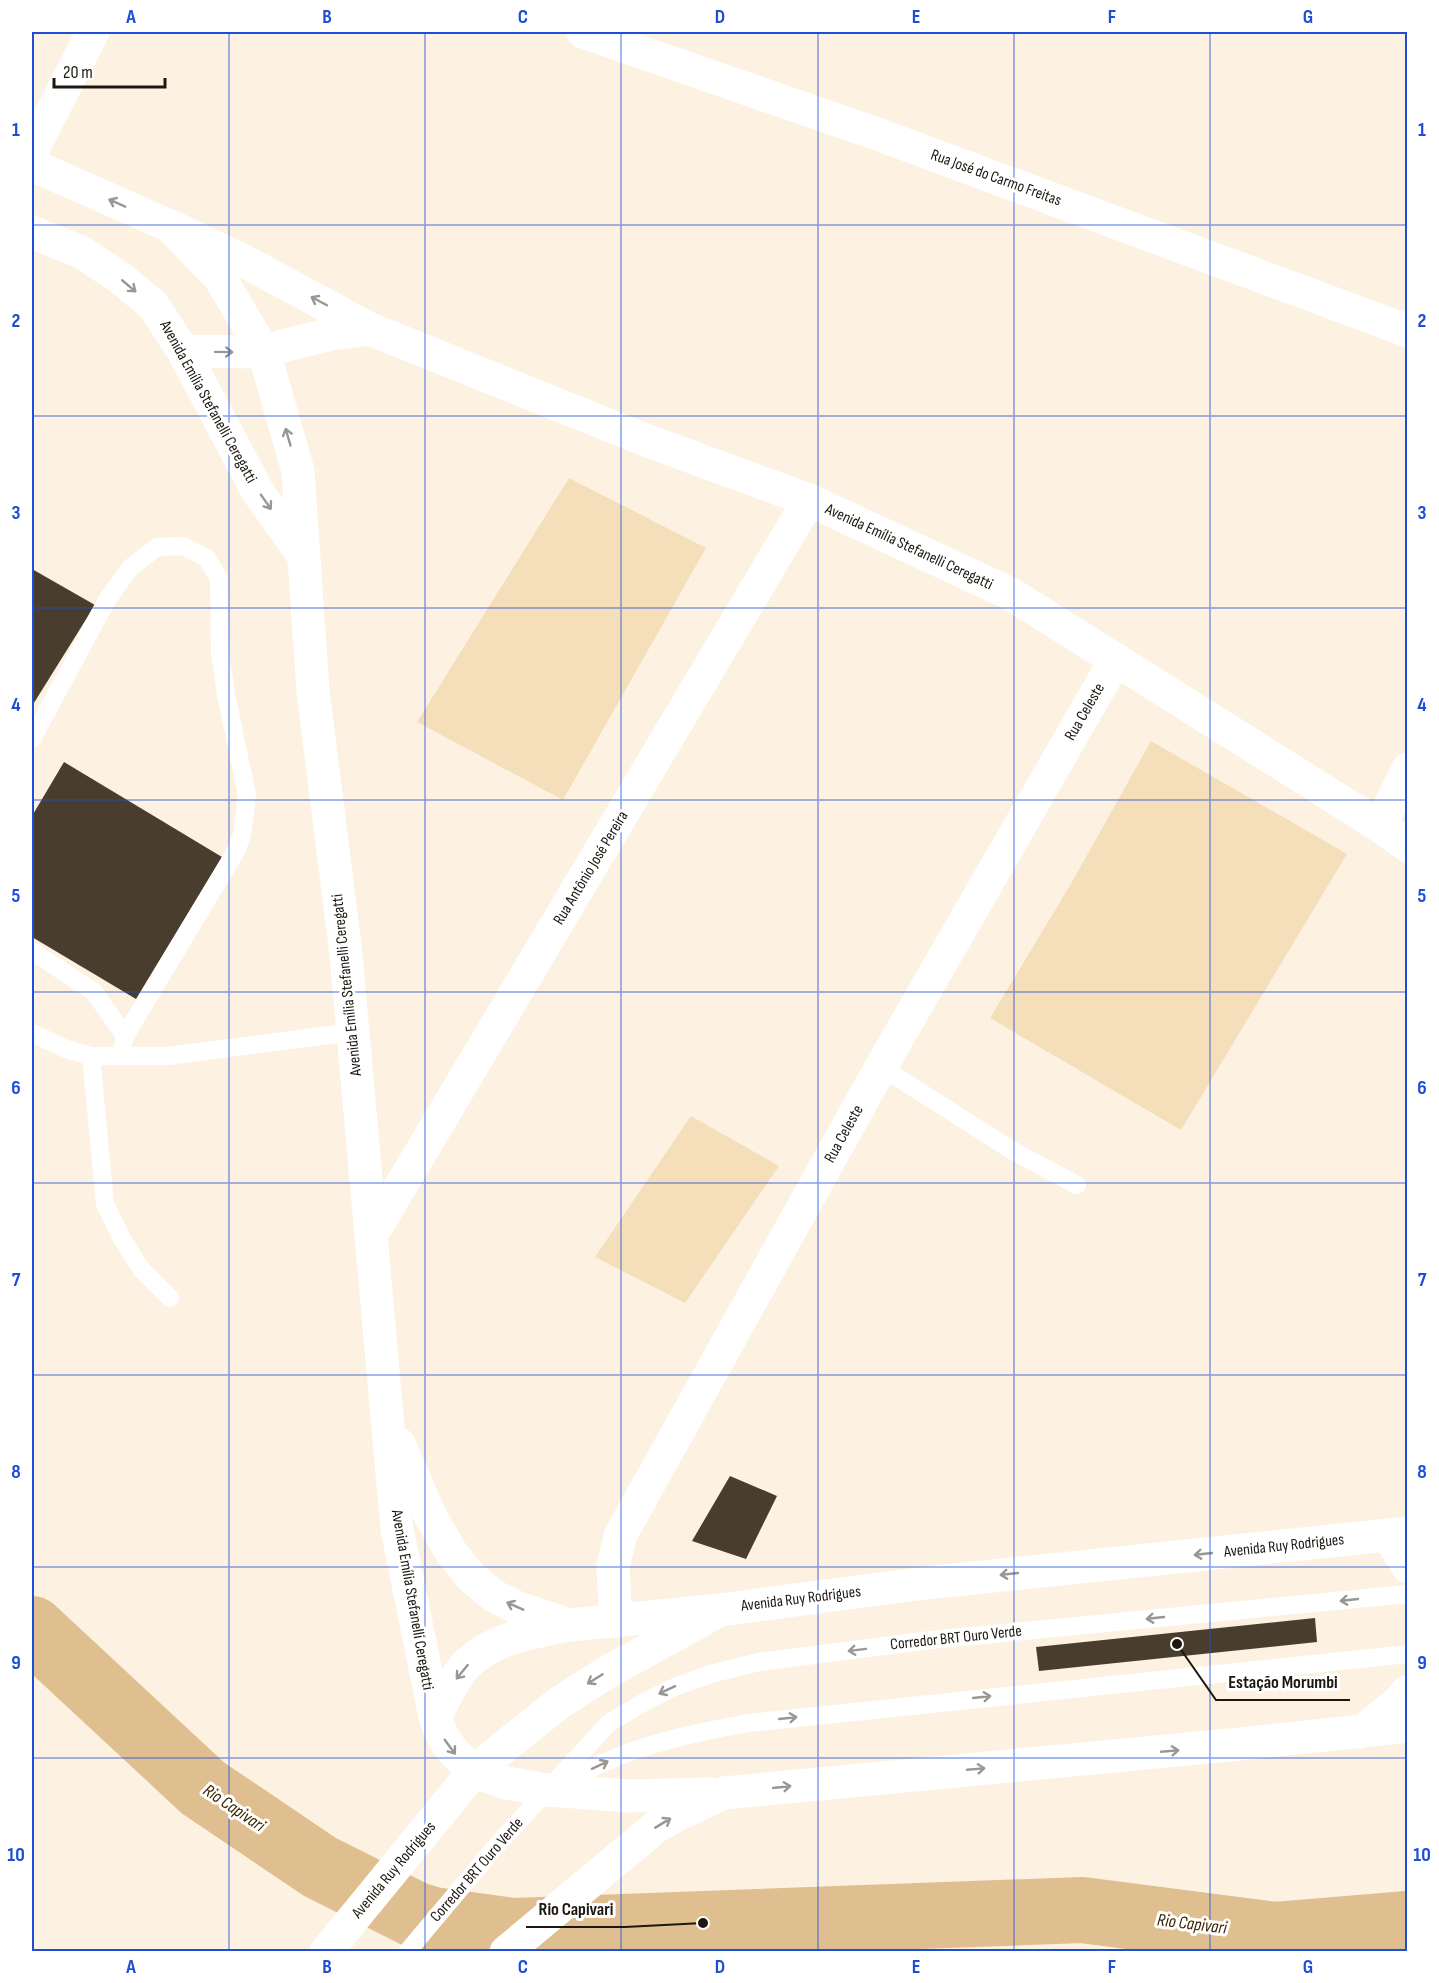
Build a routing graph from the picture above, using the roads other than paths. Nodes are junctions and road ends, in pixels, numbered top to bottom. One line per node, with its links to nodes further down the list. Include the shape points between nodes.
1 (93, 32): 3 (street)
2 (583, 32): 8 (street, Rua José do Carmo Freitas, via 880,135)
3 (32, 151)
4 (32, 165): 5 (street, Avenida Emília Stefanelli Ceregatti, one-way to 4)
5 (170, 226): 7 (street, Avenida Emília Stefanelli Ceregatti, one-way to 5); 10 (street, Avenida Emília Stefanelli Ceregatti, via 220,278)
6 (32, 232): 9 (street, Avenida Emília Stefanelli Ceregatti, one-way to 9, via 81,252 119,277 153,305)
7 (370, 328): 10 (street); 11 (street, Avenida Emília Stefanelli Ceregatti, via 648,441)
8 (1407, 331)
9 (183, 351): 10 (street, one-way to 10); 12 (street, Avenida Emília Stefanelli Ceregatti, one-way to 12, via 258,492)
10 (264, 352): 12 (street, Avenida Emília Stefanelli Ceregatti, one-way to 10, via 298,471)
11 (809, 500): 13 (street, Avenida Emília Stefanelli Ceregatti, via 1011,594); 26 (street, Rua Antônio José Pereira)
12 (304, 557): 19 (street, Avenida Emília Stefanelli Ceregatti, via 313,691)
13 (1116, 659): 16 (street, Avenida Emília Stefanelli Ceregatti); 24 (street, Rua Celeste)
14 (32, 739): 21 (lane, via 107,600 130,568 157,547 183,546 207,558 219,579 221,663 247,795 243,835)
15 (1407, 769): 16 (street)
16 (1380, 826): 17 (street, Avenida Emília Stefanelli Ceregatti)
17 (1407, 846)
18 (32, 951): 21 (lane, via 94,992)
19 (352, 1032): 23 (lane, via 168,1056); 26 (street, Avenida Emília Stefanelli Ceregatti)
20 (32, 1034): 22 (lane)
21 (125, 1036): 23 (lane)
22 (91, 1056): 23 (lane); 27 (lane, via 105,1204 141,1269)
23 (121, 1056)
24 (881, 1067): 25 (lane, via 1013,1150); 33 (street, Rua Celeste, via 620,1536 613,1567)
25 (1077, 1185)
26 (371, 1236): 28 (street, Avenida Emília Stefanelli Ceregatti)
27 (170, 1298)
28 (387, 1415): 34 (street, Avenida Emília Stefanelli Ceregatti, one-way to 28, via 518,1608 494,1596 471,1577 430,1515); 37 (street, Avenida Emília Stefanelli Ceregatti, via 397,1529)
29 (1398, 1534): 30 (street); 32 (street, Avenida Ruy Rodrigues, one-way to 32, via 925,1583)
30 (1407, 1567)
31 (1407, 1594): 41 (lane, Corredor BRT Ouro Verde, one-way to 41, via 931,1640 759,1662 677,1686 609,1723)
32 (720, 1610): 33 (street, Avenida Emília Stefanelli Ceregatti); 40 (street, Avenida Ruy Rodrigues, one-way to 40, via 559,1702)
33 (616, 1622): 34 (street, Avenida Emília Stefanelli Ceregatti)
34 (570, 1624): 37 (street, one-way to 37, via 529,1633 484,1651 456,1678)
35 (1407, 1654): 41 (lane, Corredor BRT Ouro Verde, one-way to 35, via 604,1762 652,1745 749,1723)
36 (1407, 1690): 39 (street)
37 (435, 1717): 40 (street, Avenida Emília Stefanelli Ceregatti, one-way to 40, via 452,1752)
38 (1407, 1726): 39 (street)
39 (1361, 1732): 42 (street, one-way to 39)
40 (474, 1771): 41 (street, via 506,1783); 43 (street, Avenida Ruy Rodrigues)
41 (548, 1790): 42 (street, via 630,1796); 44 (lane, Corredor BRT Ouro Verde)
42 (723, 1793): 45 (street, one-way to 42, via 657,1826)
43 (326, 1952)
44 (407, 1952)
45 (506, 1952)

